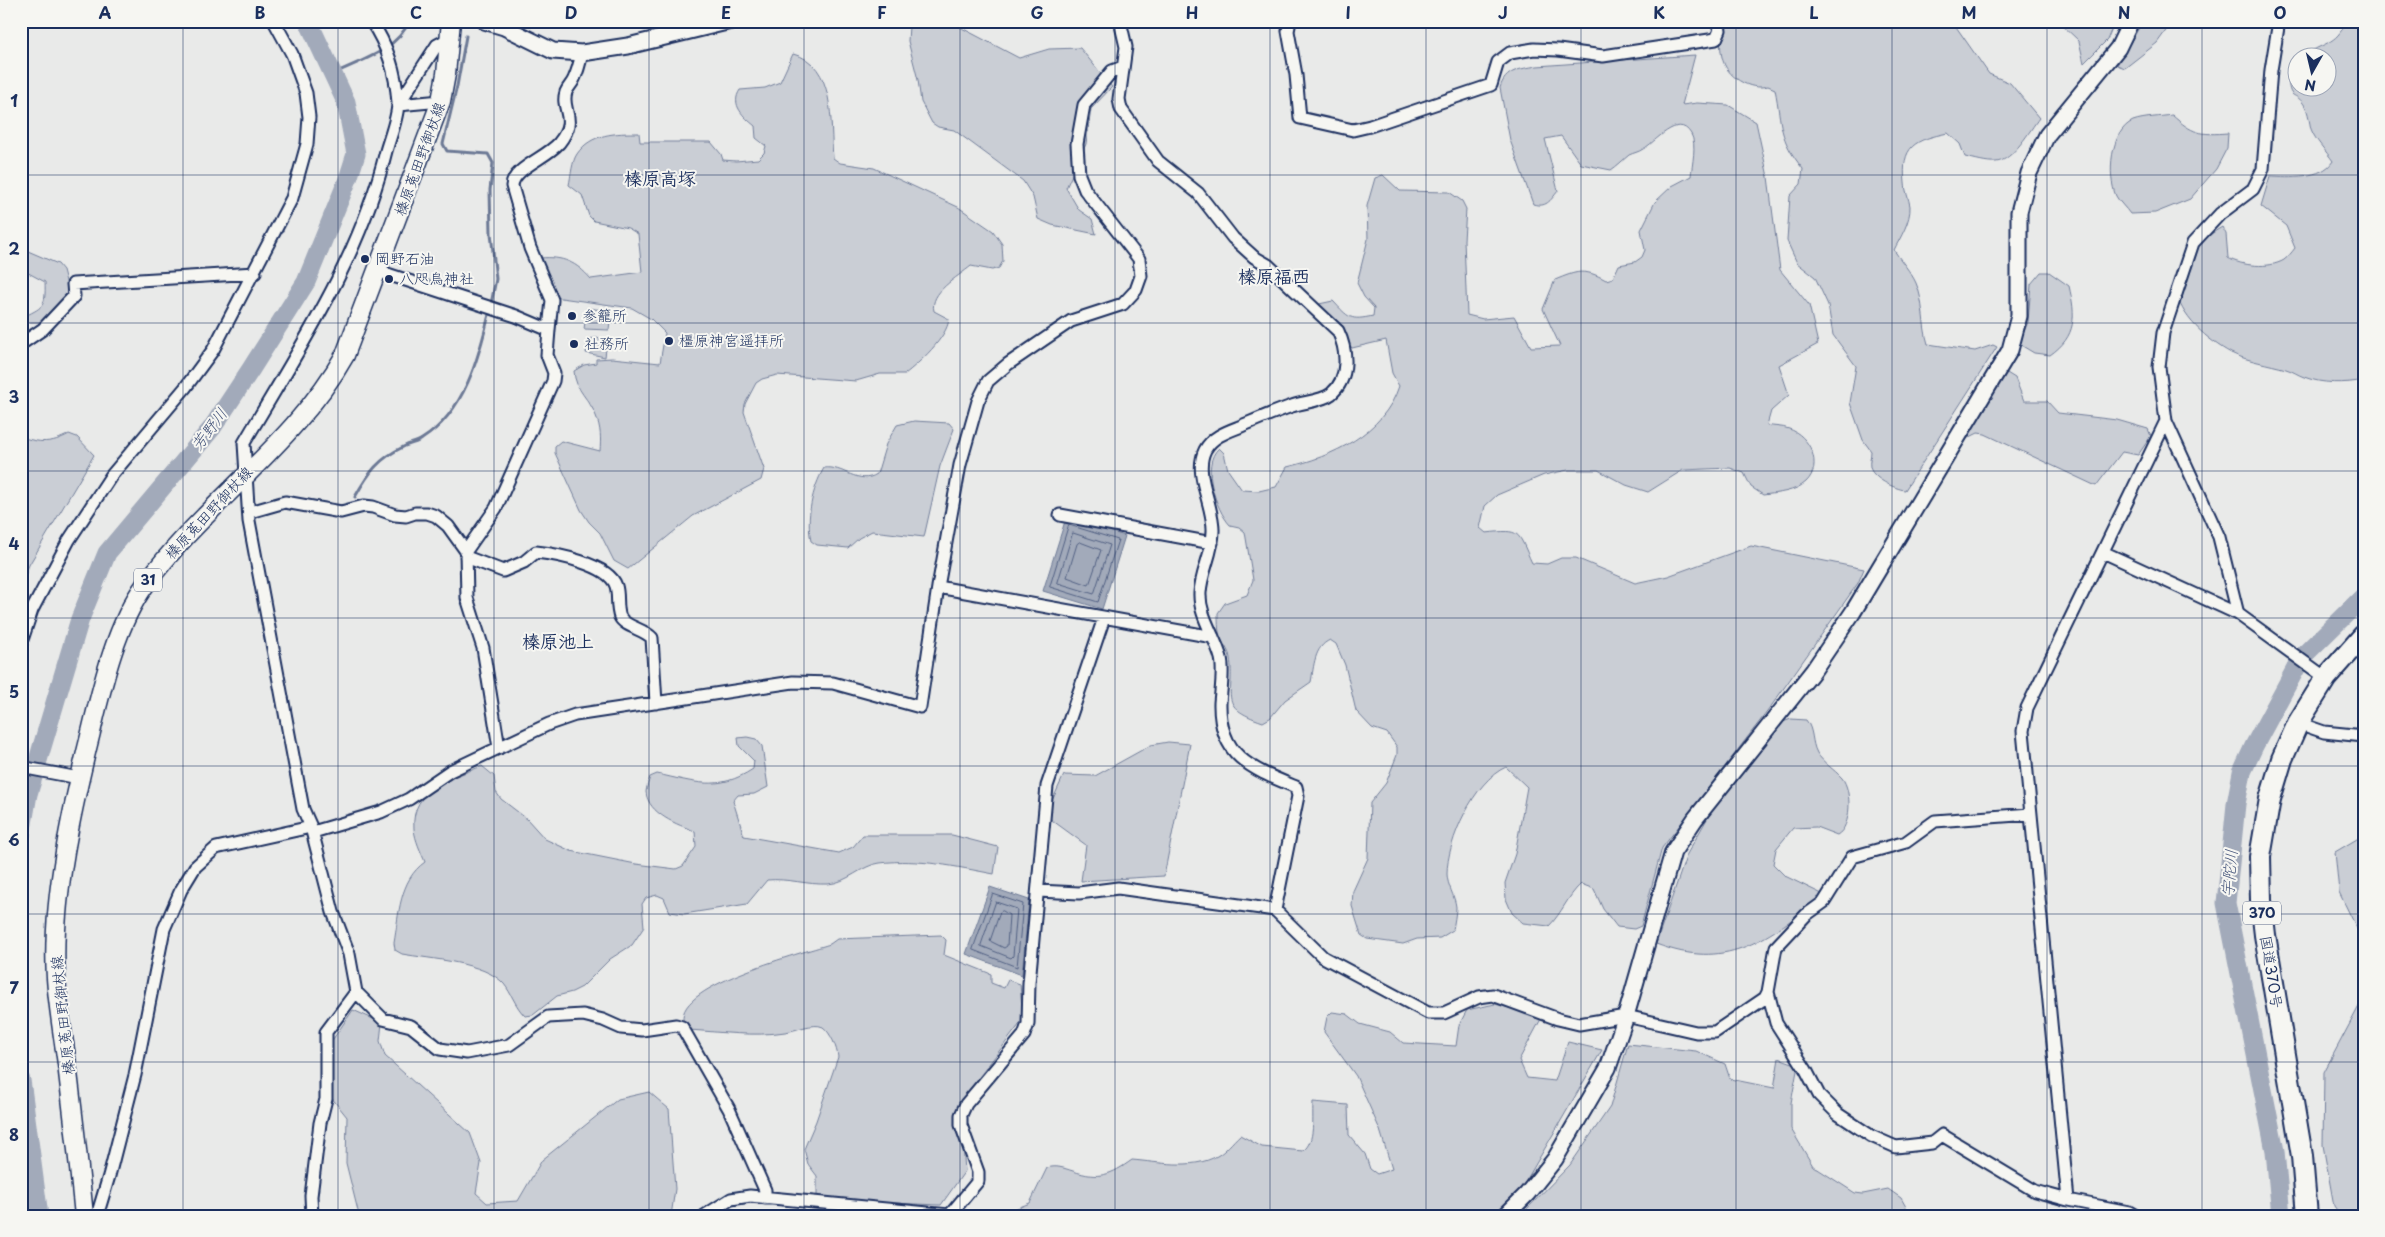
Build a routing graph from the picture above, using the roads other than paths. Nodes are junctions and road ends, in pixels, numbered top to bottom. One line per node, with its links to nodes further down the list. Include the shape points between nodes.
1 (274, 21): 16 (street, via 292,54 306,93 309,117 307,144 292,198)
2 (371, 21): 14 (street, via 391,60)
3 (484, 21): 11 (street, via 553,51)
4 (731, 21): 11 (street, via 628,46)
5 (1120, 21): 12 (street, via 1126,47)
6 (1290, 21): 7 (street, via 1288,32 1300,118 1353,130 1491,85 1498,62 1510,53 1534,49 1603,56 1679,45 1716,39 1720,30)
7 (1717, 21)
8 (2131, 21): 45 (street, via 2118,48 2047,135 2029,173 2019,212 2019,316 2010,350 1853,612 1812,671 1695,819 1674,852)
9 (2279, 21): 19 (street, via 2271,70 2263,170 2253,189 2220,214 2193,242 2170,306 2159,367)
10 (451, 29): 13 (main road, 榛原菟田野御杖線 / 31); 14 (street)
11 (582, 53): 17 (street, via 565,94 570,116 565,135 549,153 512,180 530,248 552,300)
12 (1123, 67): 23 (street, via 1121,109 1142,141 1158,161 1198,193 1233,238 1268,265 1338,331 1345,346 1344,371 1340,384 1330,395 1290,406 1218,436 1206,448 1201,462 1213,530); 26 (street, via 1112,72 1084,105 1077,144 1079,175 1085,190 1140,259 1141,276 1136,290 1123,304 1070,321 1008,364 988,382 978,401 960,465)
13 (442, 101): 14 (street); 15 (main road, 榛原菟田野御杖線 / 31)
14 (398, 105): 20 (street, via 377,190 353,249 326,304 244,443)
15 (378, 271): 17 (street); 20 (main road, 榛原菟田野御杖線 / 31, via 345,354 329,383)
16 (255, 273): 18 (street, via 73,284 74,296 42,329); 31 (street, via 213,350 110,476 69,540 32,610)
17 (549, 330): 25 (street, via 547,355 554,372 553,381 496,508)
18 (21, 344)
19 (2166, 421): 24 (street); 27 (street, via 2220,537)
20 (245, 474): 21 (street); 38 (main road, 榛原菟田野御杖線 / 31, via 143,587 128,614)
21 (250, 512): 25 (street, via 284,502 341,512 373,506 395,515 427,513 448,526); 40 (street, via 249,521 304,809)
22 (1060, 515): 23 (street)
23 (1212, 543): 30 (street, via 1201,580 1200,596)
24 (2103, 552): 27 (street); 39 (street, via 2027,708 2023,730)
25 (466, 554): 33 (street, via 503,571 524,562 536,552 554,554 590,565 608,575 616,584 620,617 652,638); 36 (street, via 467,598 483,648)
26 (938, 587): 28 (street); 33 (street, via 920,707 832,683 793,682)
27 (2238, 614): 32 (street)
28 (1104, 618): 30 (street); 41 (street, via 1047,786)
29 (2364, 635): 32 (highway, 国道370号 / 370)
30 (1213, 637): 42 (street, via 1221,660 1220,724 1235,754 1260,772 1296,787 1298,796)
31 (21, 643)
32 (2323, 676): 34 (highway, 国道370号 / 370)
33 (656, 703): 36 (street, via 575,715)
34 (2298, 723): 35 (street, via 2324,732); 55 (highway, 国道370号 / 370, via 2282,759 2270,799 2260,874 2265,935 2302,1156)
35 (2364, 736)
36 (499, 748): 40 (street, via 450,771 388,809)
37 (21, 767): 38 (street)
38 (74, 777): 49 (main road, 榛原菟田野御杖線 / 31, via 56,936 56,978)
39 (2031, 814): 44 (street, via 1935,821 1906,842 1852,857 1824,902 1806,915 1776,948); 47 (street)
40 (312, 830): 43 (street, via 333,912 349,954); 50 (street, via 216,848 195,867 181,890 164,929 135,1075)
41 (1038, 891): 42 (street, via 1079,893 1118,888); 48 (street, via 1028,1024 1024,1035 966,1104 961,1115 978,1182)
42 (1275, 910): 45 (street, via 1324,957 1428,1014 1444,1013 1479,997 1493,995 1579,1024)
43 (356, 992): 46 (street, via 383,1019 411,1026 440,1049 468,1053 509,1045 548,1017 583,1015 621,1028 642,1030 682,1027 729,1109 765,1190); 51 (street, via 326,1032 326,1099 311,1196)
44 (1768, 992): 45 (street, via 1757,1004 1714,1032 1696,1032); 47 (street, via 1776,1023 1819,1095 1838,1114 1871,1136 1896,1147 1932,1143 1942,1135 2035,1191)
45 (1626, 1016): 53 (street, via 1608,1068 1578,1122 1555,1159)
46 (765, 1198): 48 (street); 52 (street, via 731,1199)
47 (2068, 1200): 54 (street)
48 (949, 1215)
49 (84, 1216)
50 (97, 1216)
51 (312, 1216)
52 (704, 1216)
53 (1505, 1216)
54 (2136, 1216)
55 (2307, 1216)

